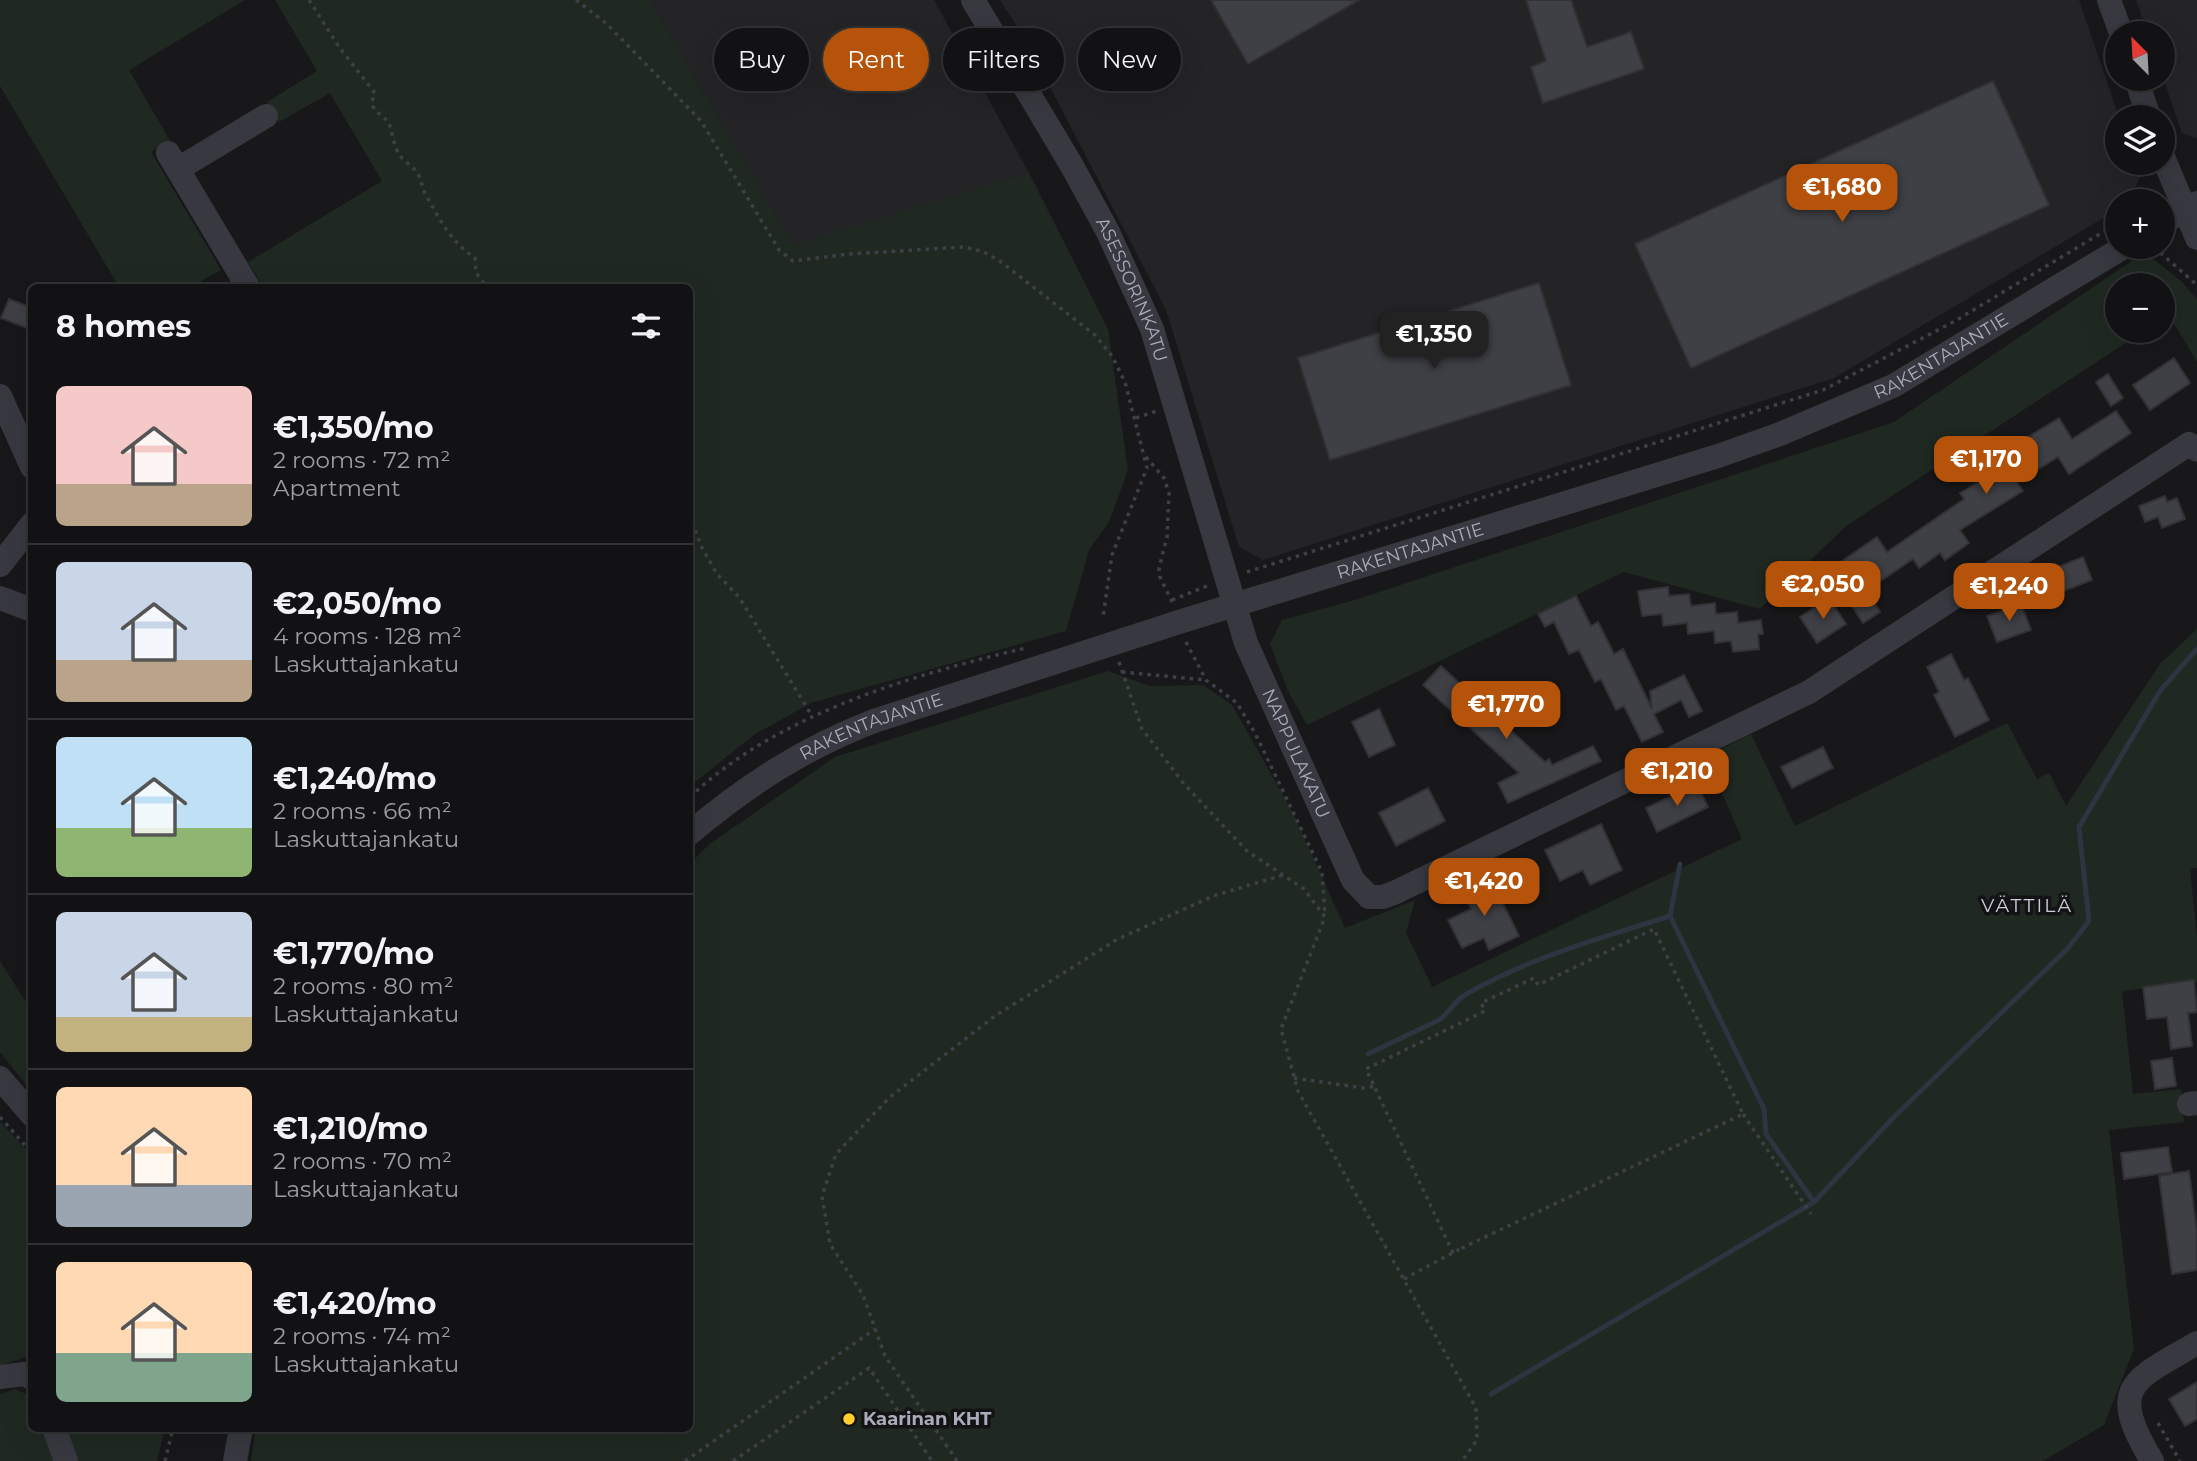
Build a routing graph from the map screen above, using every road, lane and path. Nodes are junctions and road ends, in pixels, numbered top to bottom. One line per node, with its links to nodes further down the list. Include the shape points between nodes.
1 (309, 0): 15 (path, via 375,93 374,110 393,128 397,152 418,173 444,228 460,249 475,258 476,273)
2 (576, 0): 19 (path, via 607,24 701,121 779,250 793,261 949,247 984,252 1095,335 1112,356 1125,382)
3 (973, 0): 24 (street, ASESSORINKATU, via 1108,232 1152,329)
4 (2109, 0): 5 (street)
5 (2117, 21)
6 (266, 116): 14 (street, via 173,161)
7 (2173, 175): 8 (street)
8 (2191, 207): 9 (street); 11 (street)
9 (2175, 216)
10 (2105, 231): 24 (path, via 1955,321 1824,390)
11 (2197, 238)
12 (2105, 258): 27 (street, RAKENTAJANTIE, via 1893,386 1818,419 1718,456)
13 (2168, 259): 16 (path)
14 (246, 284)
15 (485, 284)
16 (2197, 285)
17 (0, 396): 20 (street)
18 (2193, 447): 27 (street, NAPPULAKATU, via 1809,692 1383,897 1369,897 1353,880 1246,643)
19 (1145, 457): 26 (path, via 1164,478 1169,493 1167,537 1159,568); 30 (path, via 1143,485 1112,555)
20 (28, 458)
21 (693, 523): 36 (path, via 712,565 739,597)
22 (28, 529): 23 (street)
23 (0, 565)
24 (1227, 578): 26 (path); 27 (street, ASESSORINKATU)
25 (0, 598): 29 (street)
26 (1171, 600): 28 (path)
27 (1234, 604): 38 (street, RAKENTAJANTIE, via 837,735 779,765)
28 (1163, 605)
29 (28, 608)
30 (1103, 617)
31 (1183, 635): 35 (path)
32 (1031, 647): 36 (path, via 873,693)
33 (1117, 657): 34 (path)
34 (1122, 672): 35 (path); 39 (path, via 1142,729 1184,784 1247,851)
35 (1206, 680): 40 (path, via 1237,703 1255,733 1322,872)
36 (812, 716): 37 (path, via 761,743)
37 (693, 794)
38 (693, 831)
39 (1283, 875): 40 (path, via 1304,889); 51 (path, via 1213,896 1116,940 1072,967 995,1016 890,1097 836,1154 822,1196 830,1244 863,1295)
40 (1325, 917): 42 (path, via 1281,1029)
41 (0, 1078): 44 (street)
42 (1294, 1078): 43 (path); 50 (path)
43 (1376, 1086): 45 (path, via 1366,1069 1485,1011 1481,1003 1534,978 1538,985 1654,929); 49 (path)
44 (28, 1110)
45 (1743, 1114): 48 (path); 49 (path)
46 (0, 1117): 47 (path)
47 (28, 1148)
48 (1811, 1214)
49 (1452, 1253): 50 (path)
50 (1404, 1279): 66 (path, via 1476,1408 1477,1440)
51 (875, 1329): 62 (path); 65 (path, via 885,1356)
52 (2197, 1343): 55 (street, via 2138,1380 2128,1406)
53 (0, 1377): 54 (street, via 15,1373)
54 (28, 1377)
55 (2145, 1425): 67 (street); 68 (path)
56 (55, 1432): 59 (street)
57 (172, 1432): 60 (path)
58 (240, 1432): 61 (street)
59 (66, 1461)
60 (165, 1461)
61 (235, 1461)
62 (685, 1461)
63 (733, 1461): 64 (path, via 869,1368)
64 (932, 1461)
65 (957, 1461)
66 (1462, 1461)
67 (2152, 1461)
68 (2180, 1461)

